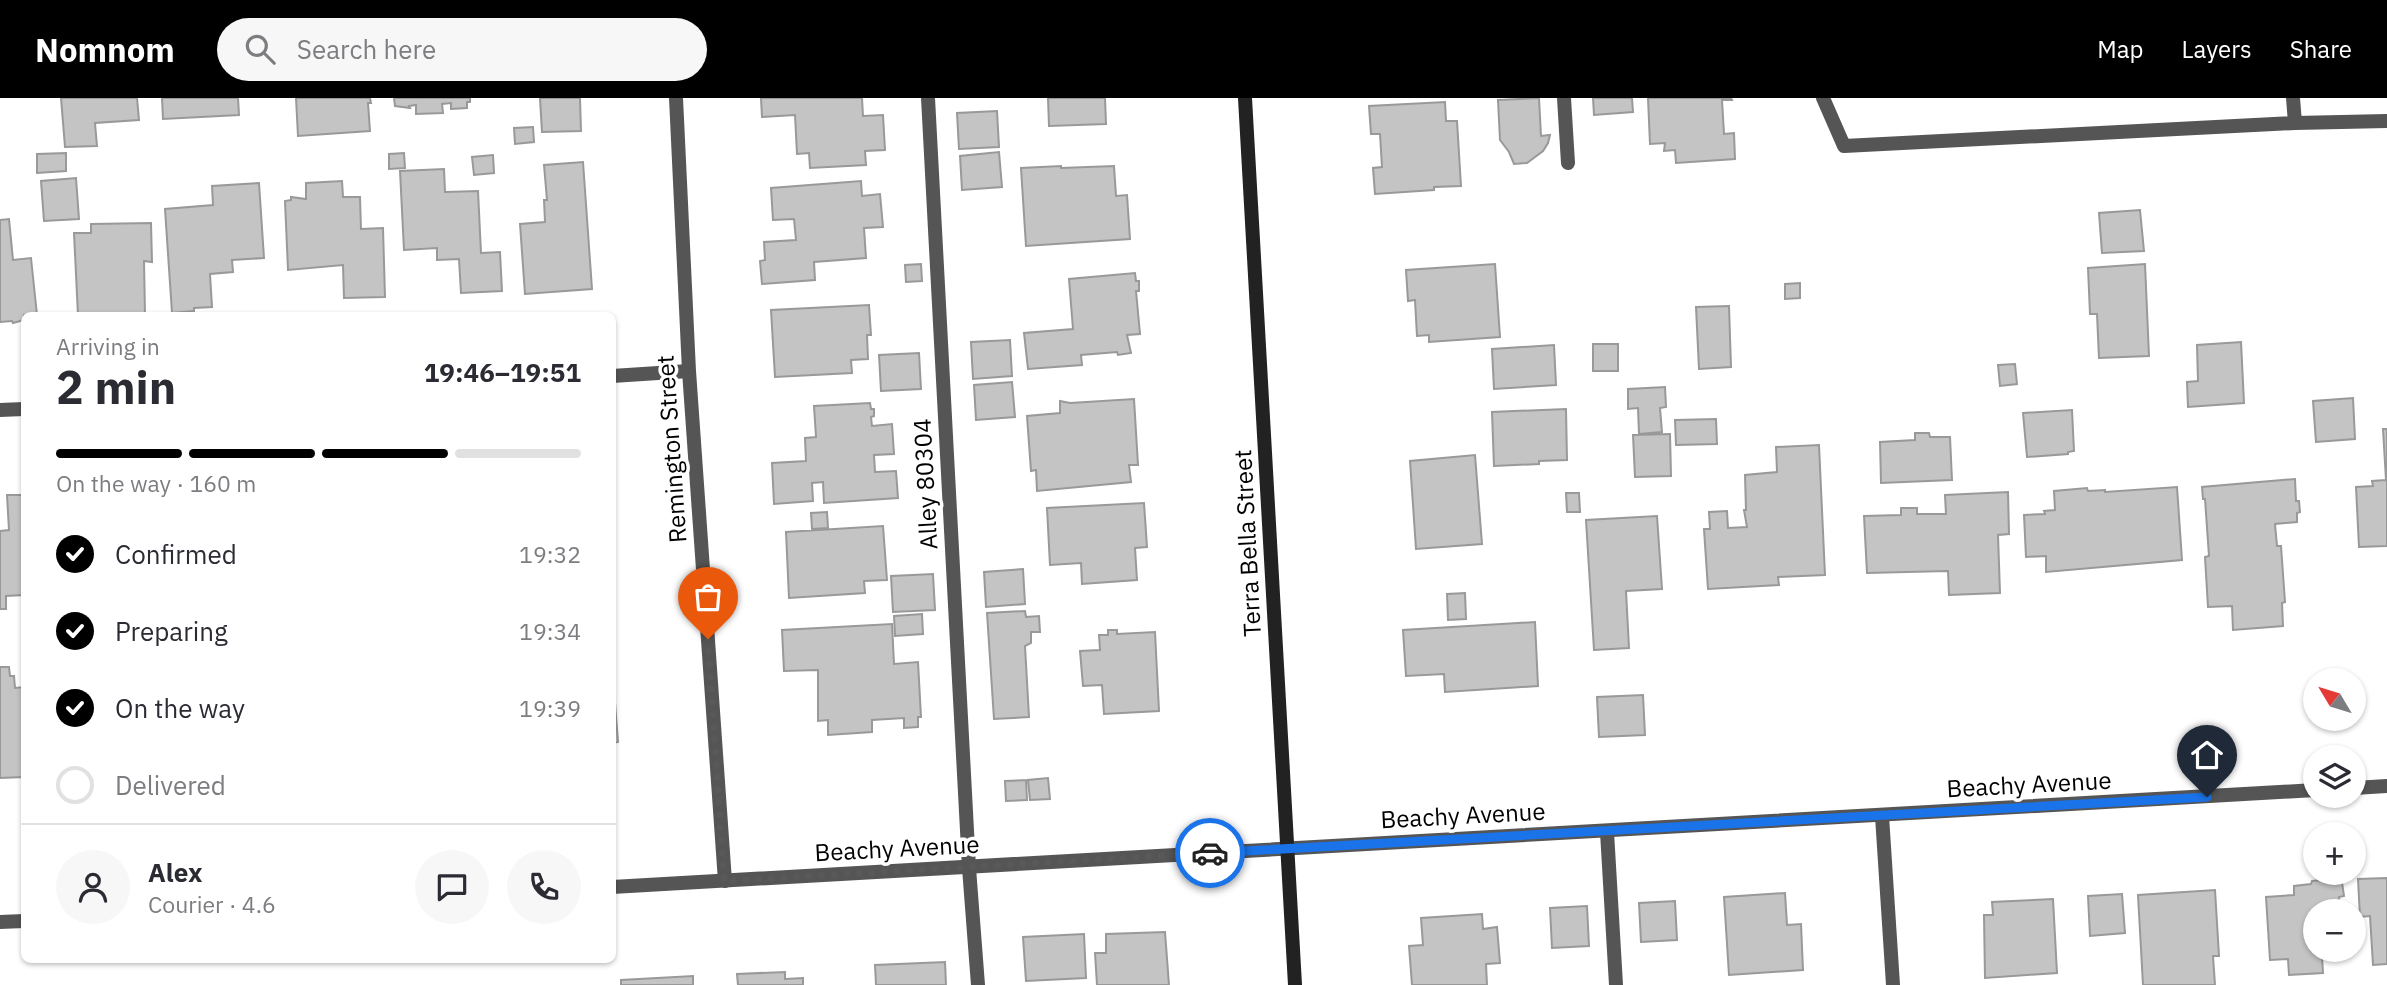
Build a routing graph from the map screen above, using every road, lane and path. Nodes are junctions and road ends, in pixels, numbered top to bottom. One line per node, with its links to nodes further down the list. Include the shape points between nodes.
1 (676, 98): 10 (street, Remington Street)
2 (928, 98): 20 (street, Alley 80304)
3 (1245, 98): 19 (main road, Terra Bella Street)
4 (1564, 98): 9 (street)
5 (1823, 98): 8 (street, via 1844,146)
6 (2293, 98): 8 (street)
7 (2387, 121): 8 (street)
8 (2295, 123)
9 (1568, 163)
10 (689, 371): 11 (street); 21 (street, Remington Street)
11 (616, 376)
12 (21, 409): 13 (street)
13 (0, 410)
14 (2387, 786): 15 (street)
15 (2366, 787)
16 (2303, 791): 17 (street, Beachy Avenue)
17 (1882, 816): 18 (street, Beachy Avenue); 28 (street)
18 (1607, 832): 19 (street, Beachy Avenue); 27 (street)
19 (1287, 848): 20 (street, Beachy Avenue); 26 (main road, Terra Bella Street)
20 (969, 868): 21 (street, Beachy Avenue); 25 (street, Alley 80304)
21 (724, 881): 22 (street, Beachy Avenue)
22 (616, 887)
23 (21, 921): 24 (street)
24 (0, 922)
25 (978, 985)
26 (1295, 985)
27 (1616, 985)
28 (1893, 985)

